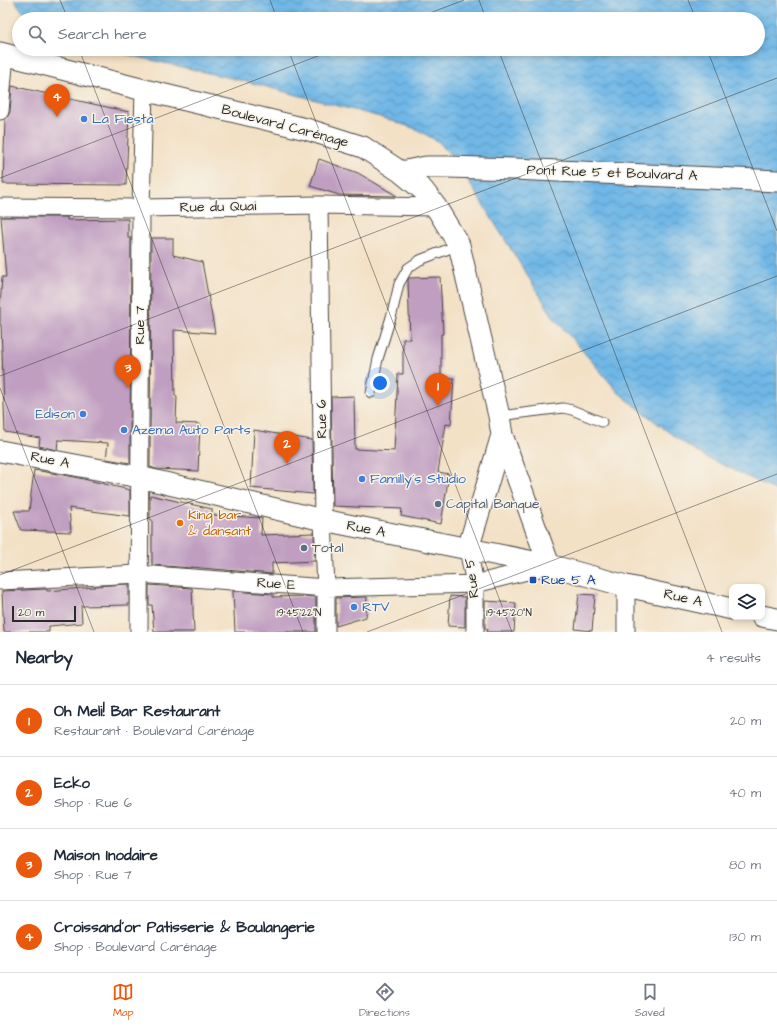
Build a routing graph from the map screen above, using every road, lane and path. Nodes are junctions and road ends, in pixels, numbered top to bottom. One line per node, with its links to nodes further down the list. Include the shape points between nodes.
1 (2, 53): 2 (street, Boulevard Carénage); 5 (street)
2 (12, 56)
3 (14, 56): 4 (street, Boulevard Carénage)
4 (144, 90): 6 (street, Boulevard Carénage, via 313,131 363,147); 11 (street, Rue 7)
5 (0, 111)
6 (401, 172): 7 (street, Pont Rue 5 et Boulvard A, via 426,167 448,167); 10 (street, Boulevard Carénage, via 423,190)
7 (777, 181)
8 (319, 205): 10 (street, Rue du Quai); 11 (street, Rue du Quai); 18 (street, Rue 6)
9 (0, 207): 11 (street, Rue du Quai)
10 (436, 207): 12 (street, Boulevard Carénage)
11 (141, 208): 17 (street, Rue 7)
12 (459, 246): 13 (lane, via 420,260 408,268 399,284); 15 (street, Boulevard Carénage)
13 (370, 393)
14 (602, 422): 15 (lane, via 563,408)
15 (500, 425): 19 (street, Boulevard Carénage); 20 (street, Boulevard Carénage)
16 (0, 451): 17 (street, Rue A)
17 (139, 477): 18 (street, Rue A); 21 (street, Rue 7)
18 (323, 520): 19 (street, Rue A); 25 (street, Rue 6)
19 (468, 549): 20 (street, Rue A); 23 (street, Rue 5)
20 (549, 565): 23 (street, Rue E); 24 (street, Rue A)
21 (139, 574): 22 (street, Rue E); 25 (street, Rue E); 29 (street, Rue 7)
22 (0, 581)
23 (475, 584): 25 (street, Rue E); 31 (street, Rue 5)
24 (626, 586): 26 (street, Rue A); 32 (street)
25 (326, 588): 30 (street, Rue 6)
26 (729, 608)
27 (765, 617): 28 (street)
28 (777, 619)
29 (139, 632)
30 (326, 632)
31 (475, 632)
32 (626, 632)

